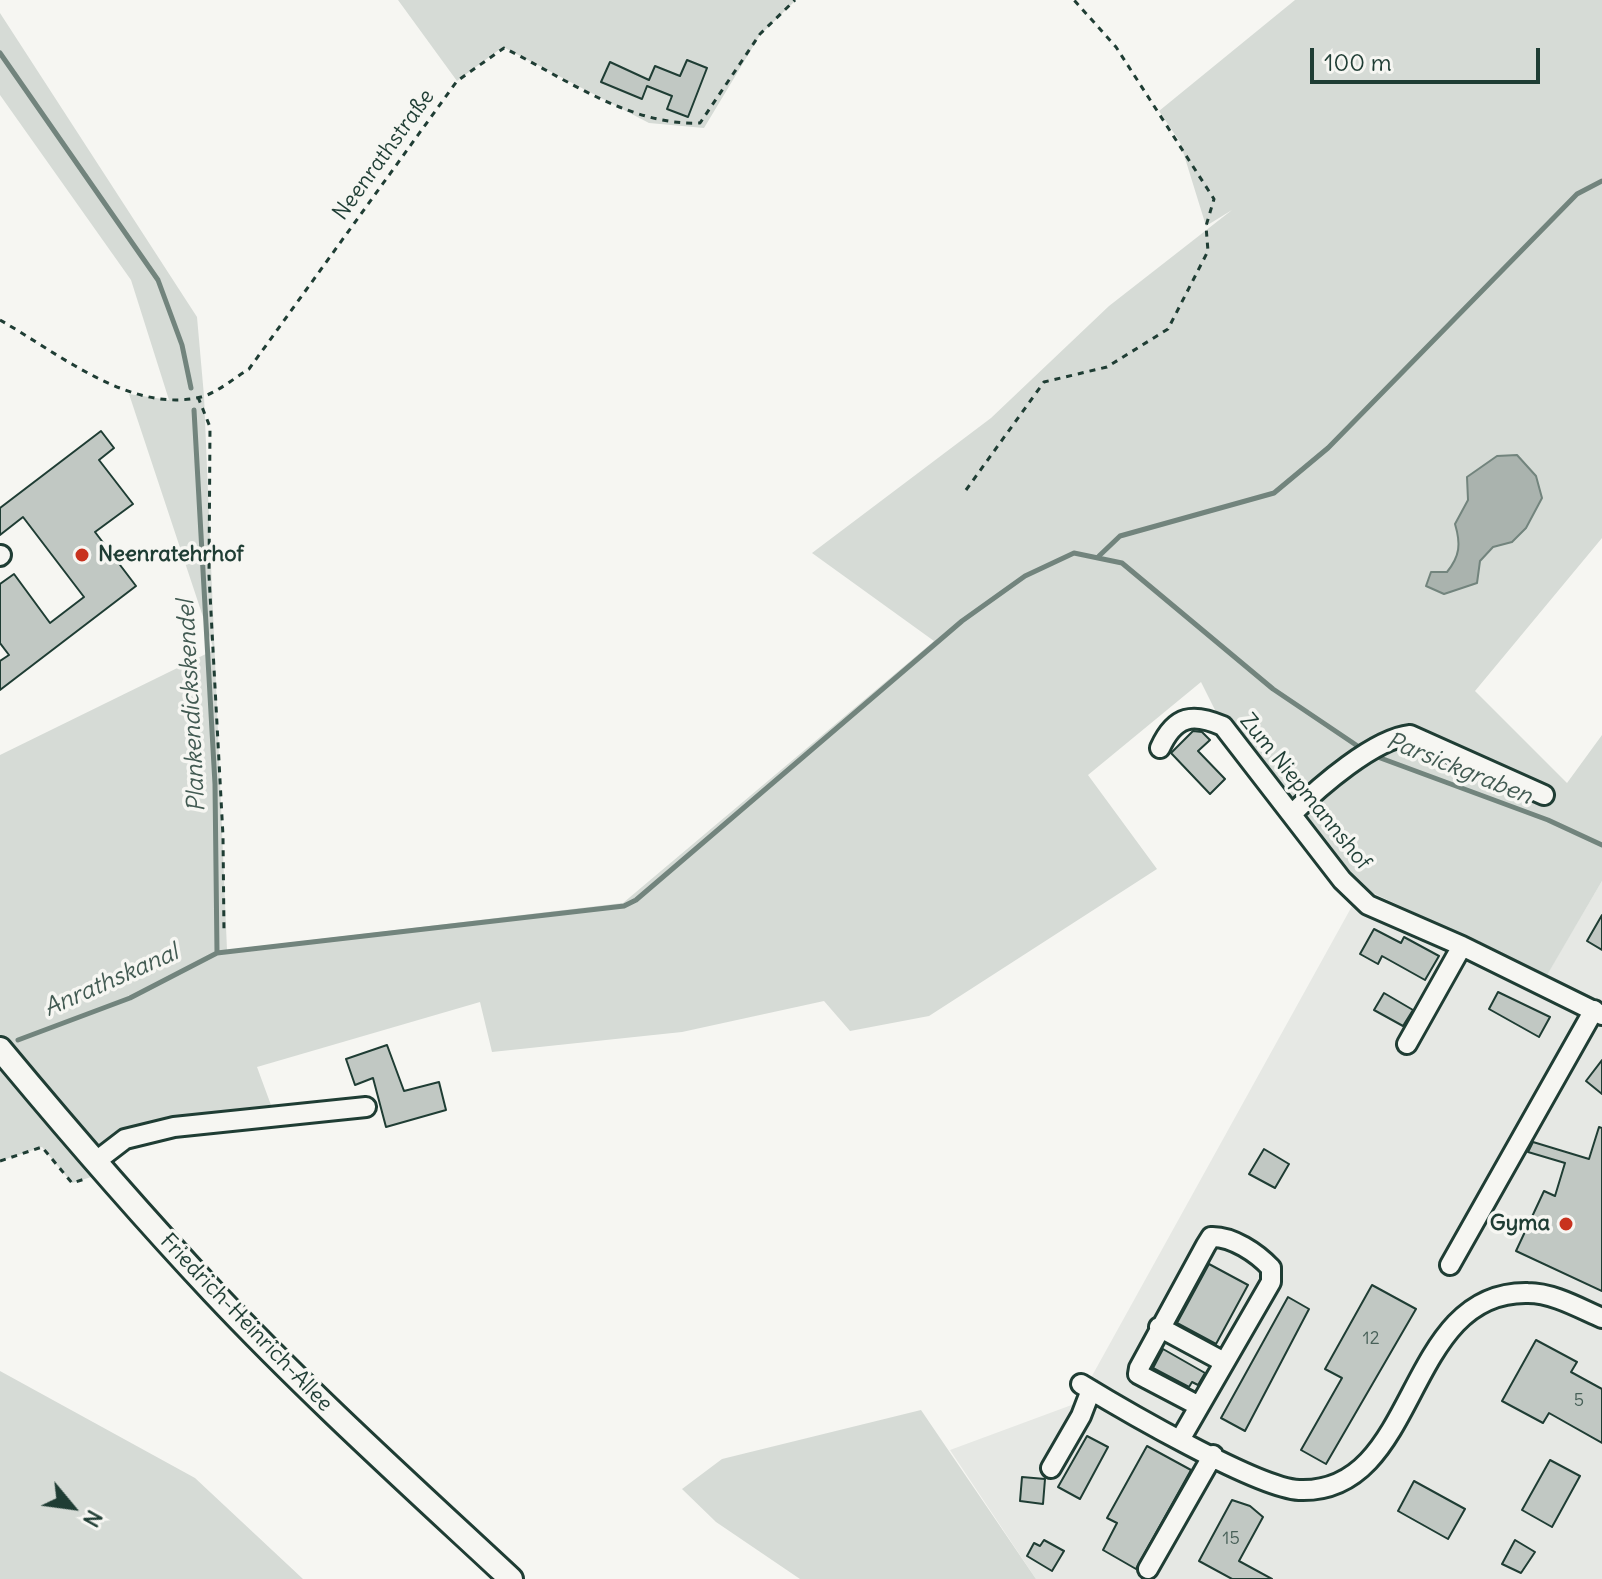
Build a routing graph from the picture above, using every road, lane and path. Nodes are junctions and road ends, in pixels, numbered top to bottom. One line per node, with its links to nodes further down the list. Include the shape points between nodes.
1 (795, 0): 4 (path, Neenrathstraße, via 760,34 700,123 675,124 635,114 504,48 457,81 249,369)
2 (1074, 0): 5 (path, via 1116,47 1214,199 1206,226 1208,251 1168,329 1107,367 1044,382)
3 (0, 320): 4 (path, Neenrathstraße, via 130,395)
4 (198, 397): 9 (path, via 210,427 209,575)
5 (966, 490)
6 (1160, 748): 8 (street, Zum Niepmannshof, via 1166,734 1188,718 1200,716 1223,726)
7 (1544, 795): 8 (street, via 1410,735 1394,737 1316,790)
8 (1293, 813): 10 (street, Zum Niepmannshof, via 1342,880 1368,905)
9 (224, 933)
10 (1462, 946): 11 (street, Zum Niepmannshof); 12 (street)
11 (1598, 1012): 17 (street)
12 (1407, 1044)
13 (0, 1049): 16 (main road, Friedrich-Heinrich-Allee)
14 (366, 1107): 16 (street, via 174,1127 125,1139)
15 (0, 1161): 16 (path, via 42,1147 72,1183)
16 (100, 1168): 26 (main road, Friedrich-Heinrich-Allee, via 323,1403)
17 (1450, 1265)
18 (1602, 1318): 23 (street, via 1529,1292 1495,1297 1469,1309 1449,1327 1380,1447 1360,1470 1332,1486 1299,1490 1275,1485)
19 (1159, 1327): 20 (street); 20 (street, via 1211,1237 1238,1244 1271,1268 1271,1282); 21 (street, via 1138,1374)
20 (1224, 1362): 21 (street)
21 (1199, 1406): 22 (street)
22 (1181, 1438): 23 (street); 24 (street, via 1086,1387 1081,1416)
23 (1213, 1455): 25 (street)
24 (1051, 1468)
25 (1148, 1569)
26 (511, 1579)

